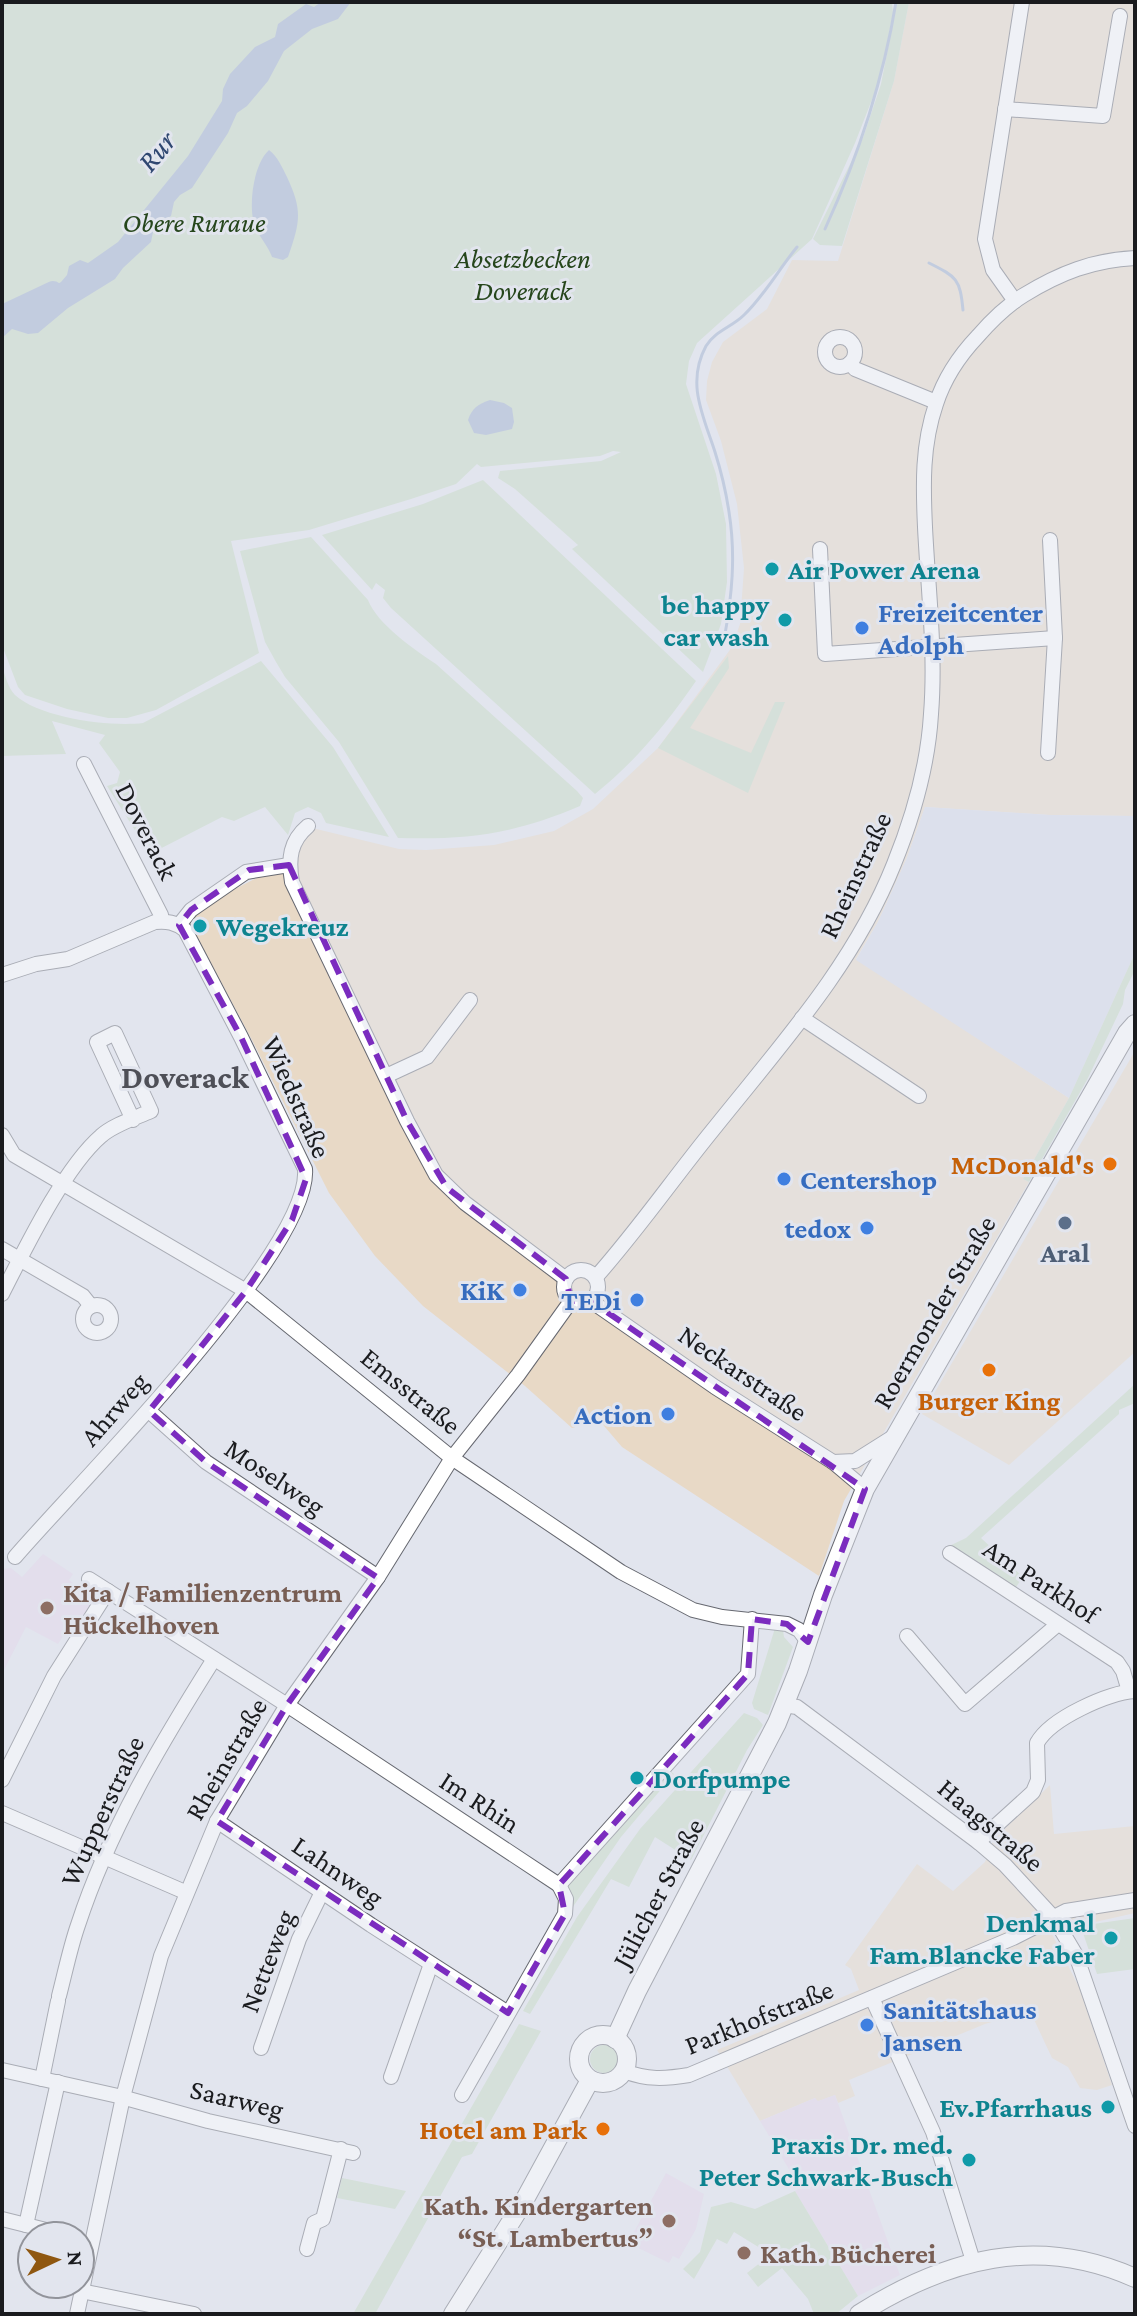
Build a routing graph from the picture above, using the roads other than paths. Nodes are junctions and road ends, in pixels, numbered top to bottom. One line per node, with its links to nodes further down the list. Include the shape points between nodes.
1 (1022, 2): 3 (street)
2 (1120, 16): 3 (street, via 1103,116)
3 (1005, 109): 5 (street, via 985,239 993,270)
4 (1135, 258): 5 (street, Rheinstraße, via 1055,276)
5 (1015, 301): 7 (street, Rheinstraße, via 967,347)
6 (850, 363): 7 (street)
7 (936, 402): 11 (street, Rheinstraße, via 923,473)
8 (1050, 540): 10 (street)
9 (820, 549): 11 (street, via 825,654)
10 (1055, 638): 11 (street); 12 (street)
11 (931, 646): 20 (street, Rheinstraße, via 931,716 907,830 852,948)
12 (1048, 753)
13 (84, 764): 16 (street, Doverack)
14 (308, 826): 15 (street, via 291,849)
15 (289, 865): 17 (street, Doverack, via 246,872 191,910); 22 (street, via 292,882)
16 (162, 921): 17 (street, Doverack); 18 (street, Doverack, via 68,959)
17 (179, 925): 31 (street, Wiedstraße, via 305,1169 292,1220)
18 (2, 975)
19 (470, 1000): 22 (street, via 427,1057)
20 (802, 1018): 23 (street); 29 (street, Rheinstraße)
21 (1135, 1024): 37 (main road, Roermonder Straße)
22 (386, 1076): 30 (street, via 436,1175)
23 (919, 1096)
24 (133, 1120): 24 (street, via 151,1111 115,1033 97,1042); 26 (street, via 102,1135)
25 (2, 1135): 26 (street, Emsstraße, via 14,1155)
26 (64, 1183): 28 (street); 31 (street, Emsstraße)
27 (2, 1249): 28 (street)
28 (19, 1259): 32 (street); 35 (street, via 83,1296)
29 (596, 1277): 30 (street, via 582,1270); 34 (street, Rheinstraße, via 598,1291)
30 (566, 1279): 33 (street, via 564,1291)
31 (246, 1291): 36 (street, Ahrweg); 38 (street, Emsstraße)
32 (2, 1294)
33 (571, 1301): 34 (street); 38 (street, Rheinstraße)
34 (591, 1301): 39 (street, Neckarstraße)
35 (91, 1306)
36 (149, 1411): 42 (street, Ahrweg); 43 (street, Moselweg, via 206,1462)
37 (893, 1437): 39 (street, via 855,1461); 40 (main road, Roermonder Straße)
38 (452, 1458): 43 (street, Rheinstraße); 46 (street, Emsstraße, via 633,1578 693,1610)
39 (833, 1462): 40 (street, Neckarstraße)
40 (865, 1489): 49 (main road, Roermonder Straße)
41 (950, 1553): 47 (street, Am Parkhof)
42 (15, 1557)
43 (378, 1577): 52 (street, Rheinstraße)
44 (89, 1579): 45 (street, Im Rhin)
45 (108, 1591): 50 (street, Im Rhin); 54 (street)
46 (752, 1619): 49 (street, Emsstraße, via 787,1624); 60 (street, via 748,1674)
47 (1058, 1624): 48 (street, via 965,1704); 51 (street, Am Parkhof, via 1117,1662)
48 (907, 1636)
49 (808, 1642): 53 (main road, Jülicher Straße)
50 (214, 1659): 52 (street, Im Rhin); 59 (street, Wupperstraße, via 138,1784)
51 (1132, 1691): 58 (street, Am Parkhof, via 1107,1696 1041,1735 1033,1792)
52 (287, 1705): 57 (street, Rheinstraße); 60 (street, Im Rhin)
53 (784, 1705): 58 (street, Haagstraße, via 797,1707); 68 (main road, Jülicher Straße)
54 (8, 1752): 55 (street)
55 (2, 1780)
56 (2, 1813): 59 (street)
57 (217, 1821): 61 (street, Rheinstraße); 62 (street, Lahnweg)
58 (978, 1842): 64 (street, Haagstraße)
59 (105, 1857): 61 (street); 73 (street, Wupperstraße, via 78,1925)
60 (559, 1885): 67 (street, via 566,1899 565,1914)
61 (185, 1892): 77 (street, Rheinstraße, via 161,1956)
62 (322, 1892): 65 (street, Lahnweg); 69 (street, Netteweg, via 299,1939)
63 (1135, 1900): 64 (street, Parkhofstraße, via 1066,1911)
64 (1054, 1918): 66 (street, Parkhofstraße); 78 (street, Haagstraße, via 1076,1955)
65 (431, 1964): 67 (street, Lahnweg); 72 (street)
66 (872, 1998): 71 (street, Parkhofstraße, via 689,2075 663,2080); 82 (street, via 933,2132)
67 (508, 2013): 76 (street)
68 (615, 2039): 71 (main road, via 626,2052); 74 (main road, via 597,2036 582,2047 580,2065)
69 (261, 2048)
70 (2, 2070): 73 (street, Saarweg)
71 (624, 2071): 74 (main road, via 614,2081)
72 (391, 2077)
73 (42, 2079): 75 (street, Saarweg)
74 (590, 2080): 86 (main road, via 524,2201)
75 (58, 2082): 77 (street, Saarweg); 79 (street)
76 (462, 2095)
77 (123, 2097): 80 (street, Rheinstraße); 81 (street, Saarweg, via 347,2151)
78 (1135, 2126)
79 (27, 2220)
80 (91, 2220)
81 (307, 2249)
82 (973, 2261): 83 (main road, via 1053,2257 1096,2263); 87 (main road, via 905,2286)
83 (1131, 2276)
84 (96, 2294): 85 (street)
85 (194, 2314)
86 (453, 2314)
87 (859, 2314)

